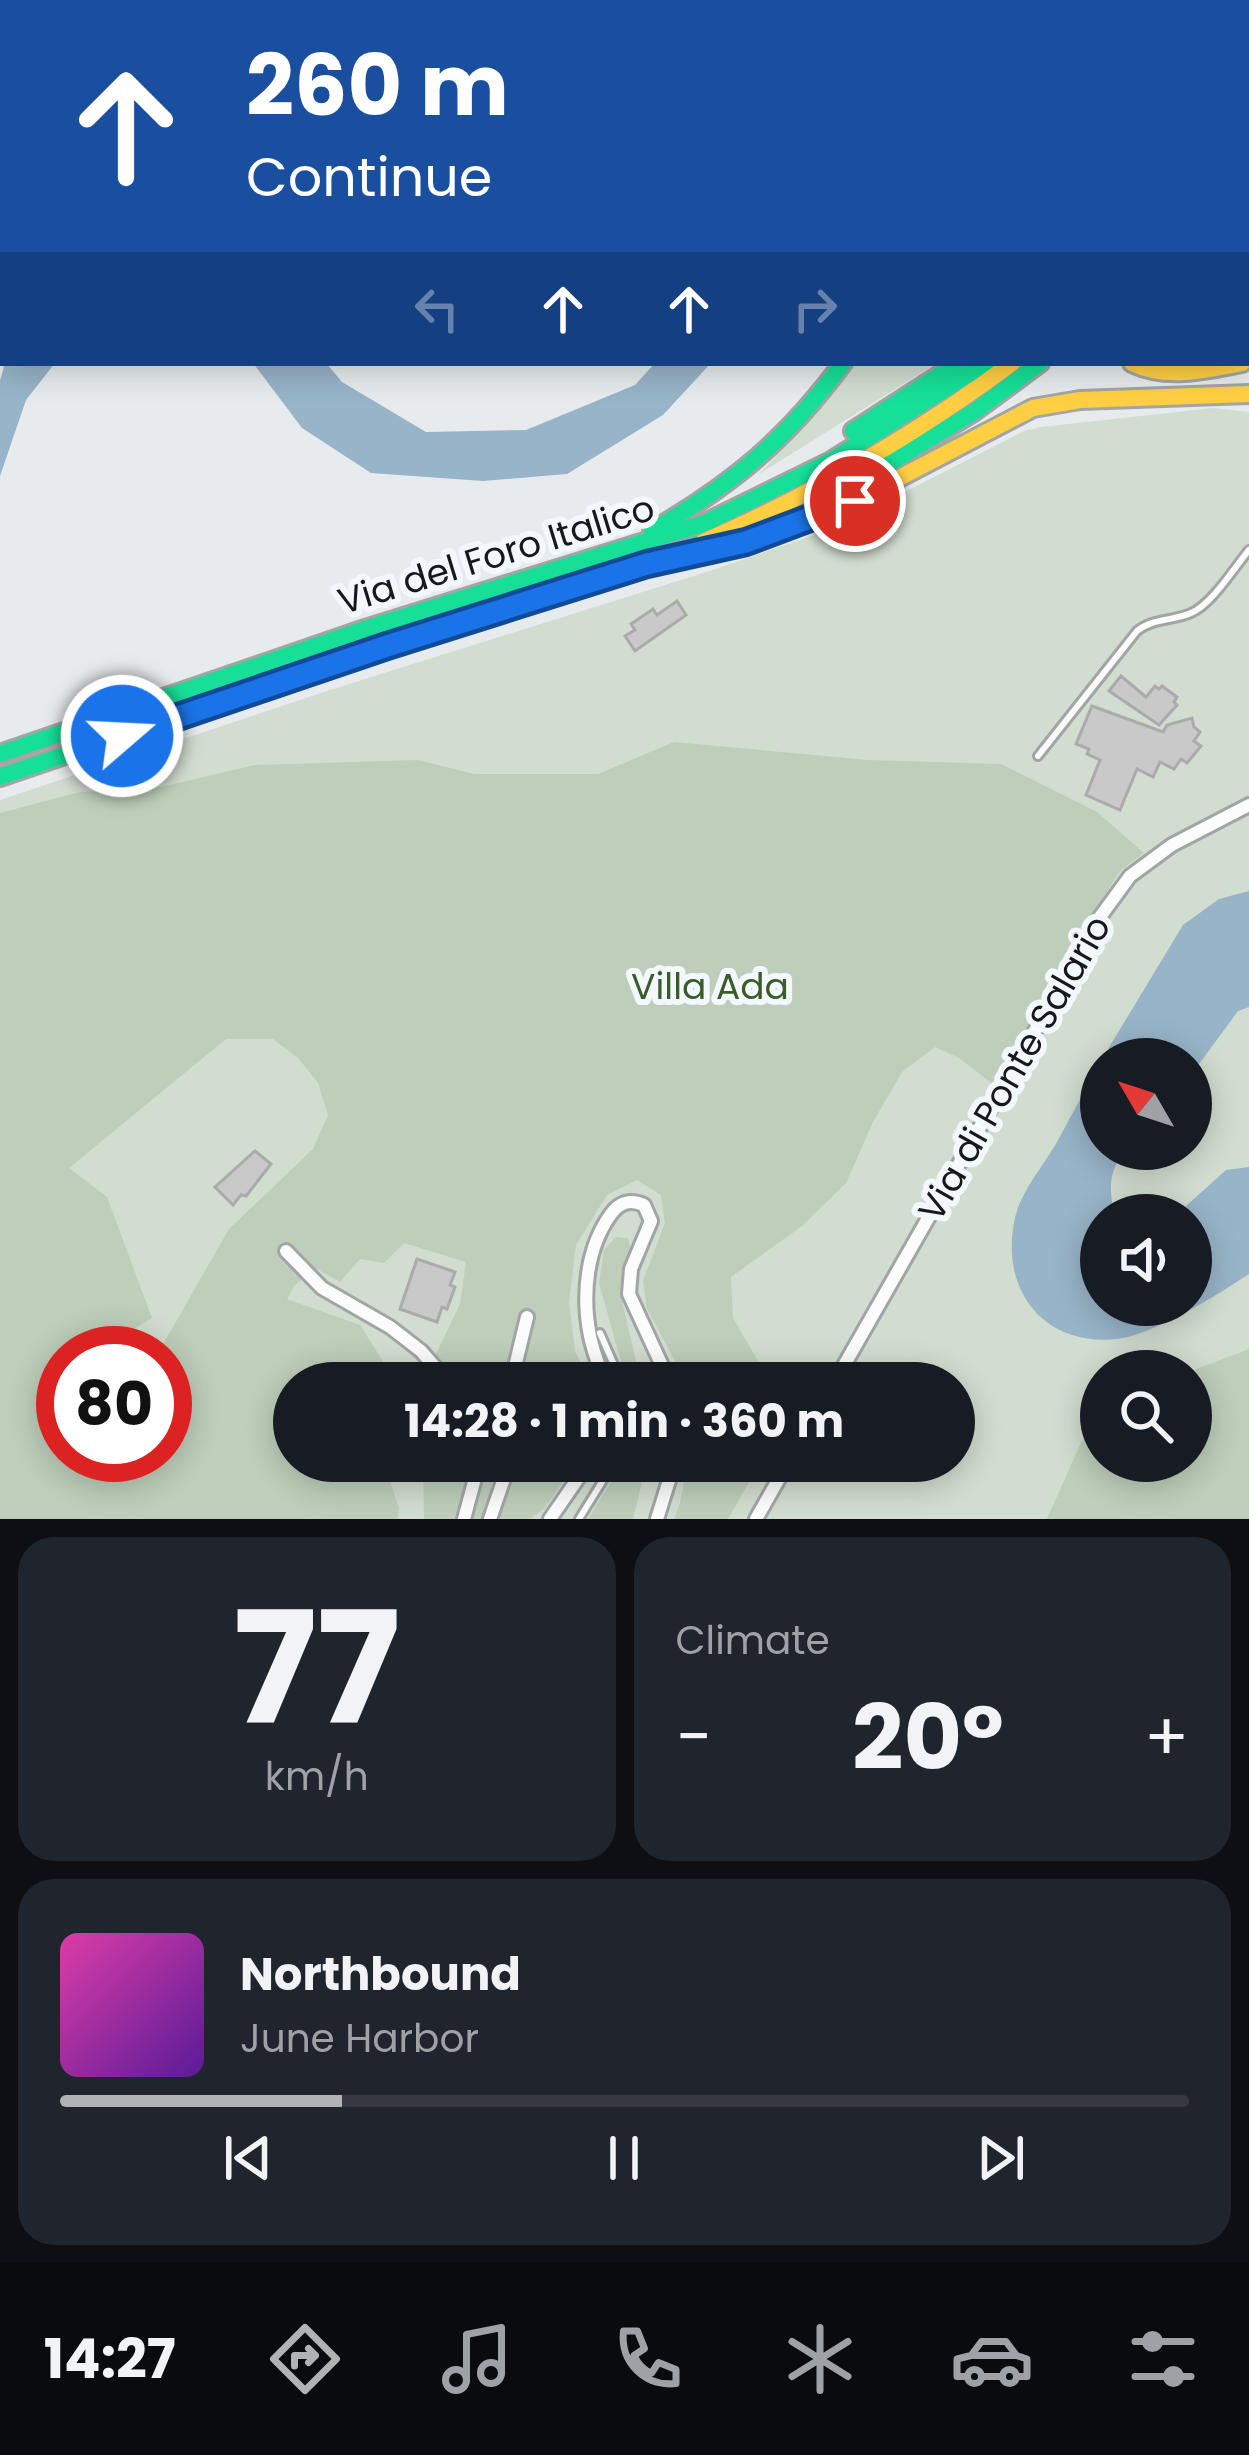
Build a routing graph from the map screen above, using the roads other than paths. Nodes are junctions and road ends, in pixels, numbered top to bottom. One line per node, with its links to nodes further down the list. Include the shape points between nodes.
1 (841, 366): 12 (highway, via 767,454)
2 (953, 366): 9 (highway)
3 (981, 366): 9 (highway, Via del Foro Italico, via 831,461)
4 (1008, 366): 13 (highway, Via del Foro Italico, via 833,479)
5 (1036, 366): 10 (highway, via 944,431)
6 (1138, 366): 7 (highway, via 1167,374)
7 (1220, 366)
8 (1249, 394): 10 (highway, via 1033,408 875,492)
9 (726, 514): 12 (highway, Via del Foro Italico)
10 (764, 536): 13 (highway)
11 (1249, 550): 15 (lane, via 1202,607 1137,631)
12 (614, 553): 14 (highway, Via del Foro Italico)
13 (647, 564): 16 (highway, Via del Foro Italico)
14 (0, 754)
15 (1038, 756)
16 (0, 778)
17 (1249, 806): 26 (street, Via di Ponte Salario, via 1172,845 1123,883)
18 (286, 1251): 21 (street, via 322,1288)
19 (527, 1317): 22 (street)
20 (600, 1333): 24 (lane)
21 (430, 1362)
22 (516, 1362)
23 (598, 1362): 25 (street, via 590,1262 614,1210 636,1201 651,1221 629,1294)
24 (613, 1362)
25 (660, 1362)
26 (846, 1362)
27 (474, 1482): 33 (street)
28 (503, 1482): 34 (street)
29 (576, 1482): 35 (street)
30 (602, 1482): 36 (lane)
31 (668, 1482): 37 (street)
32 (777, 1482): 38 (street)
33 (464, 1519)
34 (490, 1519)
35 (550, 1519)
36 (579, 1519)
37 (657, 1519)
38 (756, 1519)

